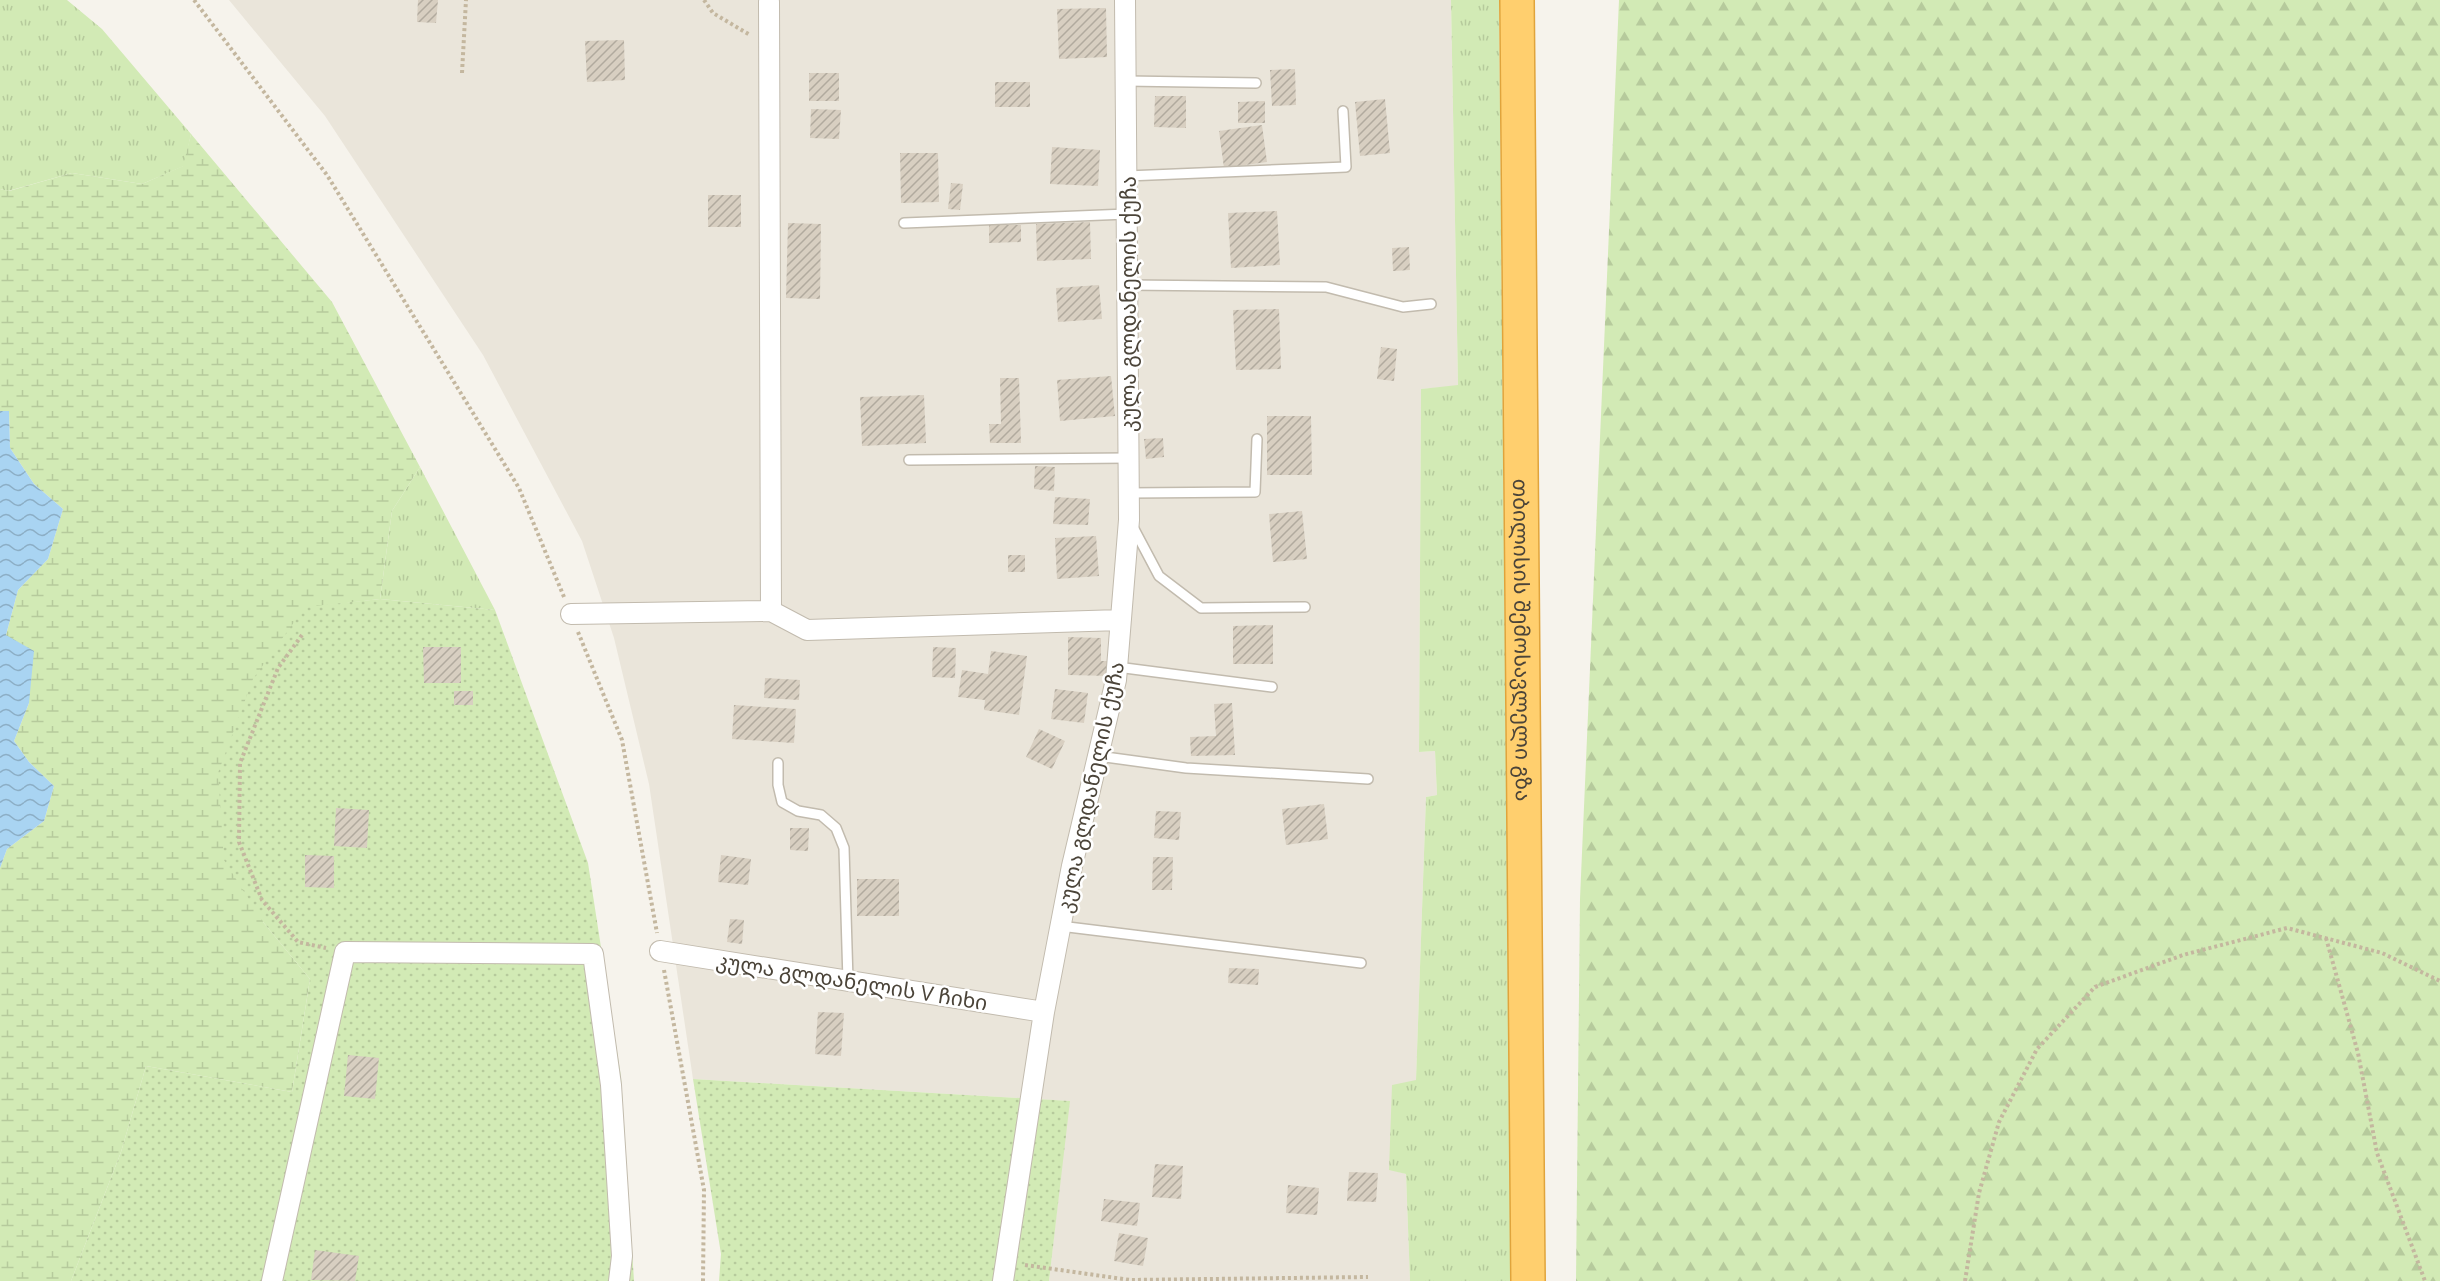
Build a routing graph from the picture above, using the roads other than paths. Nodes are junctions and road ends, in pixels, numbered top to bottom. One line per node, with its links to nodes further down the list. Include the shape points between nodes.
1 (1125, 0): 4 (street, კულა გლდანელის ქუჩა)
2 (1517, 0): 34 (highway, თბილისის შემოსავლელი გზა)
3 (769, 2): 18 (street)
4 (1126, 81): 5 (lane); 7 (street, კულა გლდანელის ქუჩა)
5 (1256, 83)
6 (1343, 111): 7 (lane, via 1346,167)
7 (1127, 176): 8 (street, კულა გლდანელის ქუჩა)
8 (1127, 214): 9 (lane); 10 (street, კულა გლდანელის ქუჩა)
9 (904, 223)
10 (1127, 285): 11 (lane, via 1326,287 1403,307); 13 (street, კულა გლდანელის ქუჩა)
11 (1431, 304)
12 (1257, 439): 15 (lane, via 1255,492)
13 (1128, 458): 14 (lane); 15 (street, კულა გლდანელის ქუჩა)
14 (909, 460)
15 (1129, 493): 16 (street, კულა გლდანელის ქუჩა)
16 (1129, 520): 17 (lane, via 1159,576 1202,608); 20 (street, კულა გლდანელის ქუჩა)
17 (1305, 607)
18 (771, 612): 19 (street); 20 (street, via 807,630)
19 (571, 614)
20 (1121, 620): 21 (street, კულა გლდანელის ქუჩა)
21 (1117, 667): 22 (lane); 23 (street, კულა გლდანელის ქუჩა)
22 (1272, 687)
23 (1098, 756): 25 (lane, via 1186,768); 26 (street, კულა გლდანელის ქუჩა)
24 (778, 763): 29 (lane, via 782,802 798,811 821,815 836,828 844,848)
25 (1368, 779)
26 (1060, 926): 28 (lane); 30 (street, კულა გლდანელის ქუჩა)
27 (660, 951): 29 (street, კულა გლდანელის V ჩიხი)
28 (1361, 963)
29 (848, 981): 30 (street, კულა გლდანელის V ჩიხი)
30 (1044, 1011): 31 (street, კულა გლდანელის ქუჩა)
31 (1004, 1271)
32 (272, 1281): 33 (street, via 345,951 593,954 611,1085 622,1256)
33 (619, 1281)
34 (1528, 1281)

